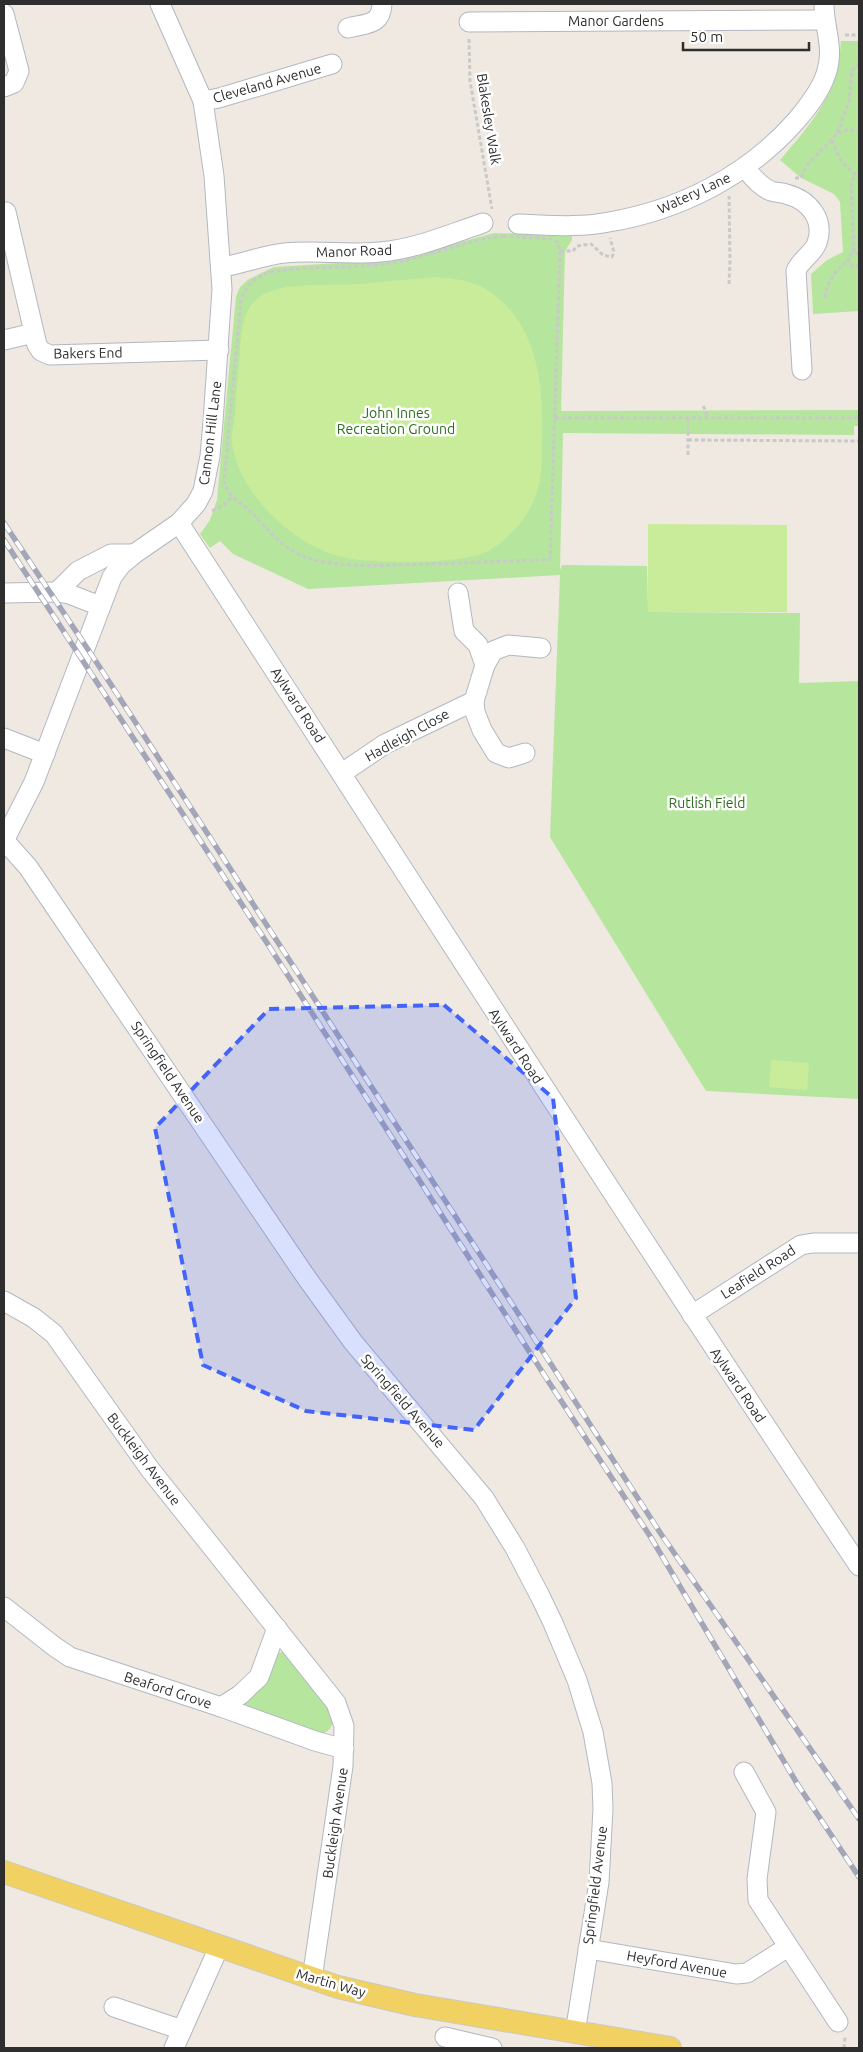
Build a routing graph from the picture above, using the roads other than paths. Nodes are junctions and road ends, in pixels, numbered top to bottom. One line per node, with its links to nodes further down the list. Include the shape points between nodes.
1 (160, 4): 9 (street, Cannon Hill Lane)
2 (382, 4): 6 (street, via 381,15 376,21)
3 (824, 12): 5 (street, Manor Gardens); 10 (street, Watery Lane, via 830,35 830,58 815,96 786,132)
4 (4, 14): 8 (street, via 19,71 14,83)
5 (468, 22)
6 (348, 28)
7 (332, 64): 9 (street, Cleveland Avenue)
8 (4, 87)
9 (203, 101): 14 (street, Cannon Hill Lane)
10 (745, 168): 13 (street, Watery Lane, via 690,198 607,223 566,226); 18 (street, via 770,191 801,200 812,209 818,221 816,245 796,271)
11 (6, 212): 15 (street, Bakers End)
12 (488, 217): 14 (street, Manor Road, via 410,247 351,254 268,255)
13 (518, 224)
14 (222, 267): 17 (street, Cannon Hill Lane)
15 (34, 333): 16 (street); 17 (street, Bakers End, via 36,345 50,355)
16 (4, 340)
17 (219, 350): 19 (street, Cannon Hill Lane, via 210,456 203,491)
18 (802, 370)
19 (179, 523): 20 (street, Cannon Hill Lane); 31 (street, Aylward Road)
20 (134, 554): 21 (street, via 111,554 78,571); 24 (street, Cannon Hill Lane, via 112,577)
21 (57, 592): 22 (street); 24 (street)
22 (4, 593)
23 (458, 593): 26 (street, via 464,631 478,645)
24 (100, 606): 30 (street, Cannon Hill Lane)
25 (541, 648): 26 (street, via 508,645 493,651)
26 (486, 664): 27 (street)
27 (474, 701): 29 (street, via 482,730 496,753 509,758); 31 (street, Hadleigh Close, via 385,744)
28 (4, 738): 30 (street)
29 (525, 753)
30 (45, 754): 32 (street, Cannon Hill Lane)
31 (342, 773): 35 (street, Aylward Road)
32 (4, 841): 45 (street, Springfield Avenue, via 28,867 342,1328 478,1490 527,1570 577,1680 593,1732 602,1783 603,1833 599,1882)
33 (859, 1243): 35 (street, Leafield Road, via 814,1243 796,1247)
34 (4, 1301): 38 (street, Buckleigh Avenue, via 54,1334 149,1468)
35 (692, 1315): 36 (street, Aylward Road)
36 (859, 1566)
37 (4, 1607): 39 (street, Beaford Grove, via 70,1657)
38 (276, 1628): 39 (street, via 259,1677); 40 (street, Buckleigh Avenue, via 336,1703 344,1726)
39 (222, 1707): 40 (street, Beaford Grove)
40 (344, 1749): 46 (street, Buckleigh Avenue)
41 (744, 1772): 44 (street, via 766,1812 757,1879 758,1900)
42 (4, 1872): 43 (main road, Martin Way)
43 (219, 1947): 46 (main road, Martin Way); 50 (street)
44 (788, 1947): 45 (street, Heyford Avenue, via 747,1973 736,1974); 49 (street)
45 (588, 1949): 51 (street, Springfield Avenue)
46 (312, 1979): 48 (main road, Martin Way)
47 (114, 2008): 50 (street)
48 (449, 2011): 51 (main road, Martin Way); 52 (street)
49 (838, 2022)
50 (182, 2030): 53 (street)
51 (575, 2033): 55 (main road, Martin Way)
52 (444, 2042): 54 (street)
53 (174, 2048)
54 (492, 2048)
55 (670, 2048)

